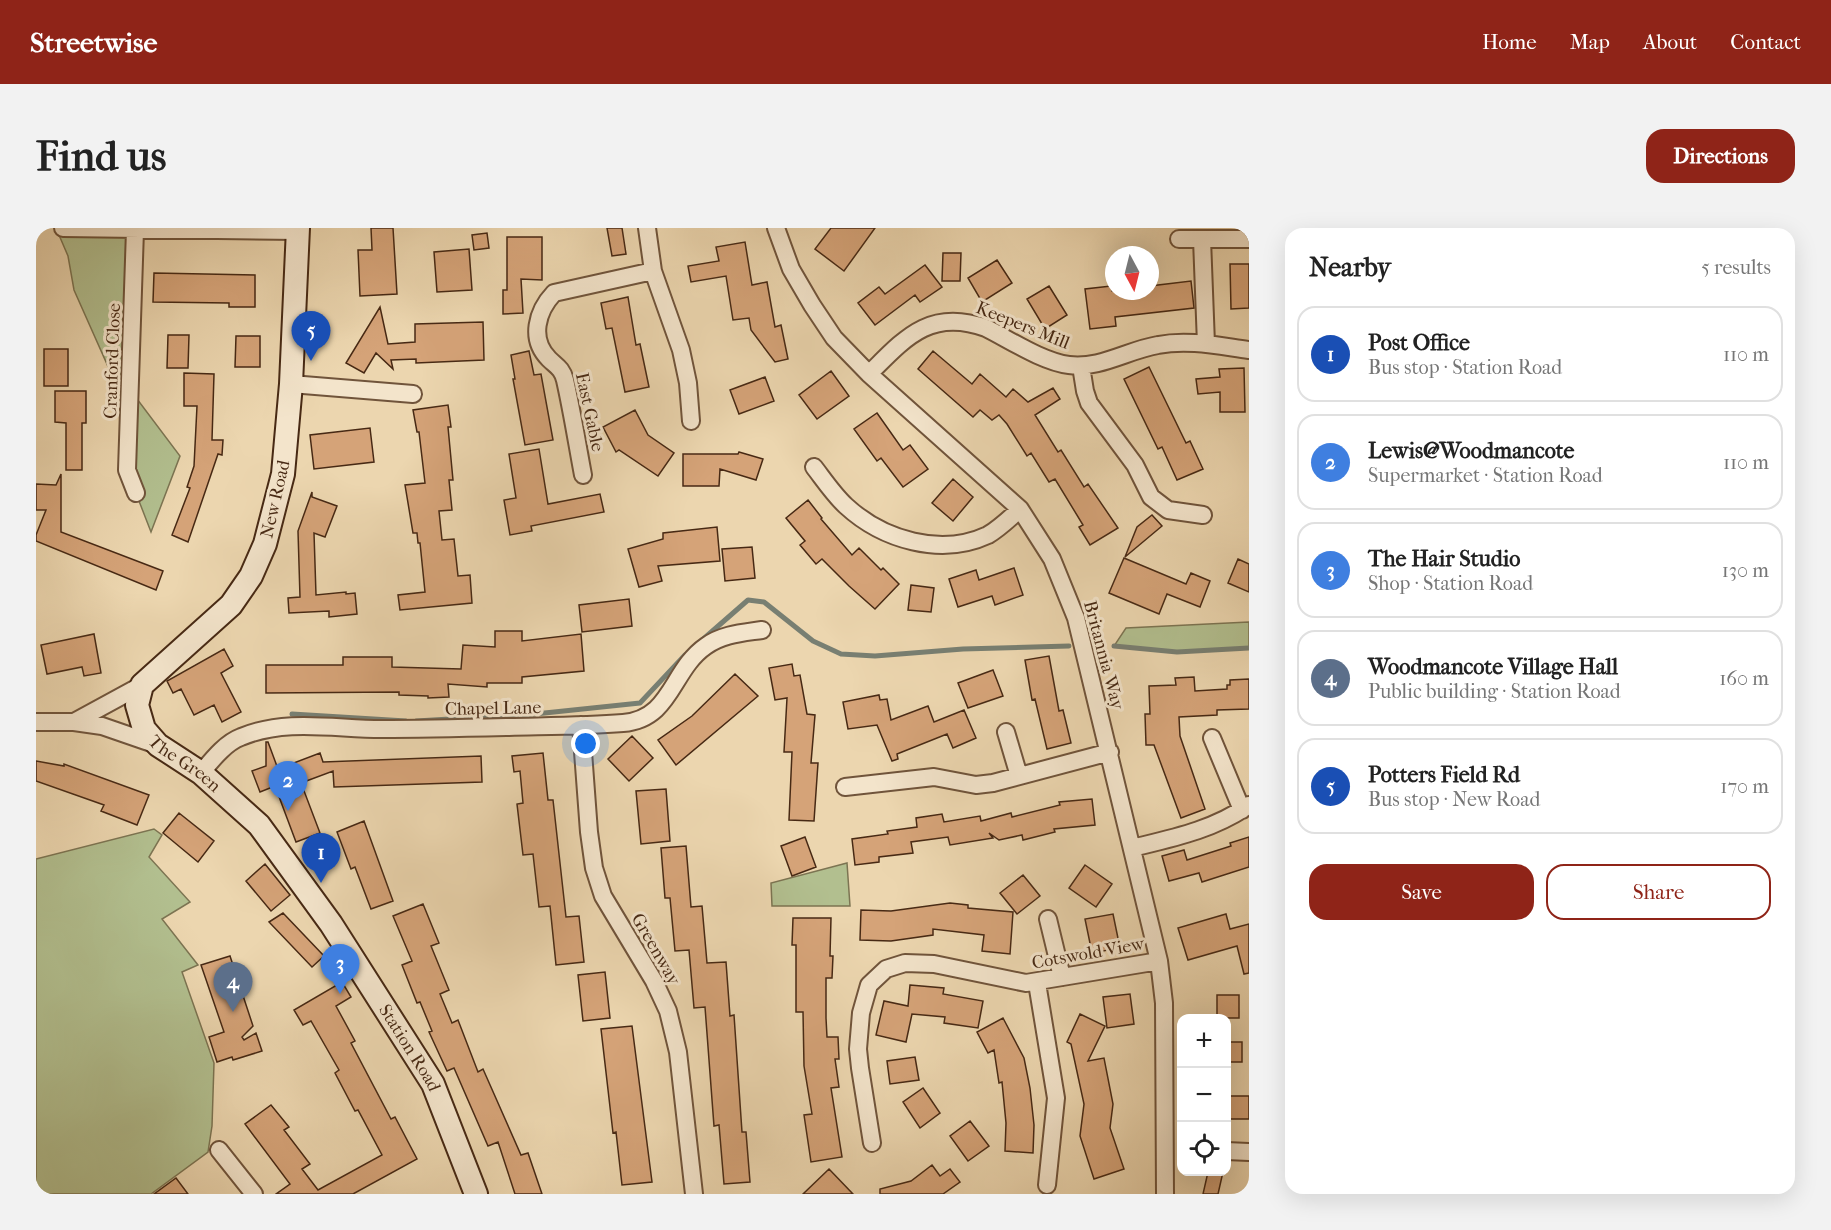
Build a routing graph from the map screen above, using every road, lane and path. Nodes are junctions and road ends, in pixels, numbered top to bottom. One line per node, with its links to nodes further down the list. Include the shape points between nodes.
1 (63, 228): 4 (street)
2 (647, 228): 9 (street)
3 (776, 228): 13 (street, Britannia Way, via 791,269 812,305 834,338)
4 (135, 230): 5 (street); 19 (street, Cranford Close, via 127,471)
5 (298, 230): 14 (street, New Road)
6 (1179, 239): 7 (street)
7 (1203, 239): 8 (street); 10 (street)
8 (1248, 239)
9 (653, 271): 16 (street, via 681,350); 18 (street, East Gable, via 554,293 540,311 538,342 549,360 562,370)
10 (1206, 344): 11 (street, Keepers Mill); 12 (street, Keepers Mill, via 1175,342)
11 (1249, 350)
12 (1081, 366): 13 (street, Keepers Mill, via 1056,362 976,324 953,321 915,332); 21 (street, via 1089,403 1135,465 1151,497 1168,510)
13 (869, 374): 20 (street, Britannia Way)
14 (291, 384): 15 (street); 23 (street, New Road, via 283,474 259,560 231,604)
15 (413, 394)
16 (691, 421)
17 (814, 467): 20 (street, via 845,505 864,520 920,543 952,545 977,539 999,528)
18 (583, 475)
19 (136, 493)
20 (1020, 508): 30 (street, Britannia Way, via 1052,559 1076,618)
21 (1203, 515)
22 (762, 630): 26 (street, Chapel Lane, via 727,635 706,645 681,671 664,702 642,719)
23 (141, 685): 25 (street); 29 (street, The Green, via 137,705 144,729)
24 (36, 722): 25 (street)
25 (74, 722): 29 (street, via 102,726)
26 (581, 725): 31 (street, Chapel Lane, via 281,727 238,738); 49 (street, Greenway, via 594,868 603,896 668,1011 678,1052)
27 (1006, 732): 32 (street)
28 (1212, 738): 34 (street)
29 (158, 745): 31 (street, The Green)
30 (1110, 752): 32 (street); 36 (street, Britannia Way)
31 (201, 773): 35 (street, The Green)
32 (1019, 776): 33 (street, via 976,785 934,777)
33 (845, 787)
34 (1245, 808): 36 (street, via 1193,833)
35 (259, 825): 48 (street, Station Road, via 331,924 433,1084)
36 (1132, 848): 38 (street, Britannia Way)
37 (1048, 919): 39 (street)
38 (1159, 960): 39 (street, Cotswold View); 42 (street, Britannia Way)
39 (1062, 977): 40 (street, Cotswold View)
40 (1037, 982): 41 (street, Cotswold View, via 1010,981 934,964 905,963 879,973 865,995 858,1049); 46 (street, via 1056,1098)
41 (872, 1143)
42 (1173, 1149): 50 (street, Britannia Way)
43 (219, 1150): 47 (street)
44 (1231, 1150): 45 (street)
45 (1249, 1152)
46 (1047, 1185)
47 (254, 1194)
48 (476, 1194)
49 (694, 1194)
50 (1166, 1194)

